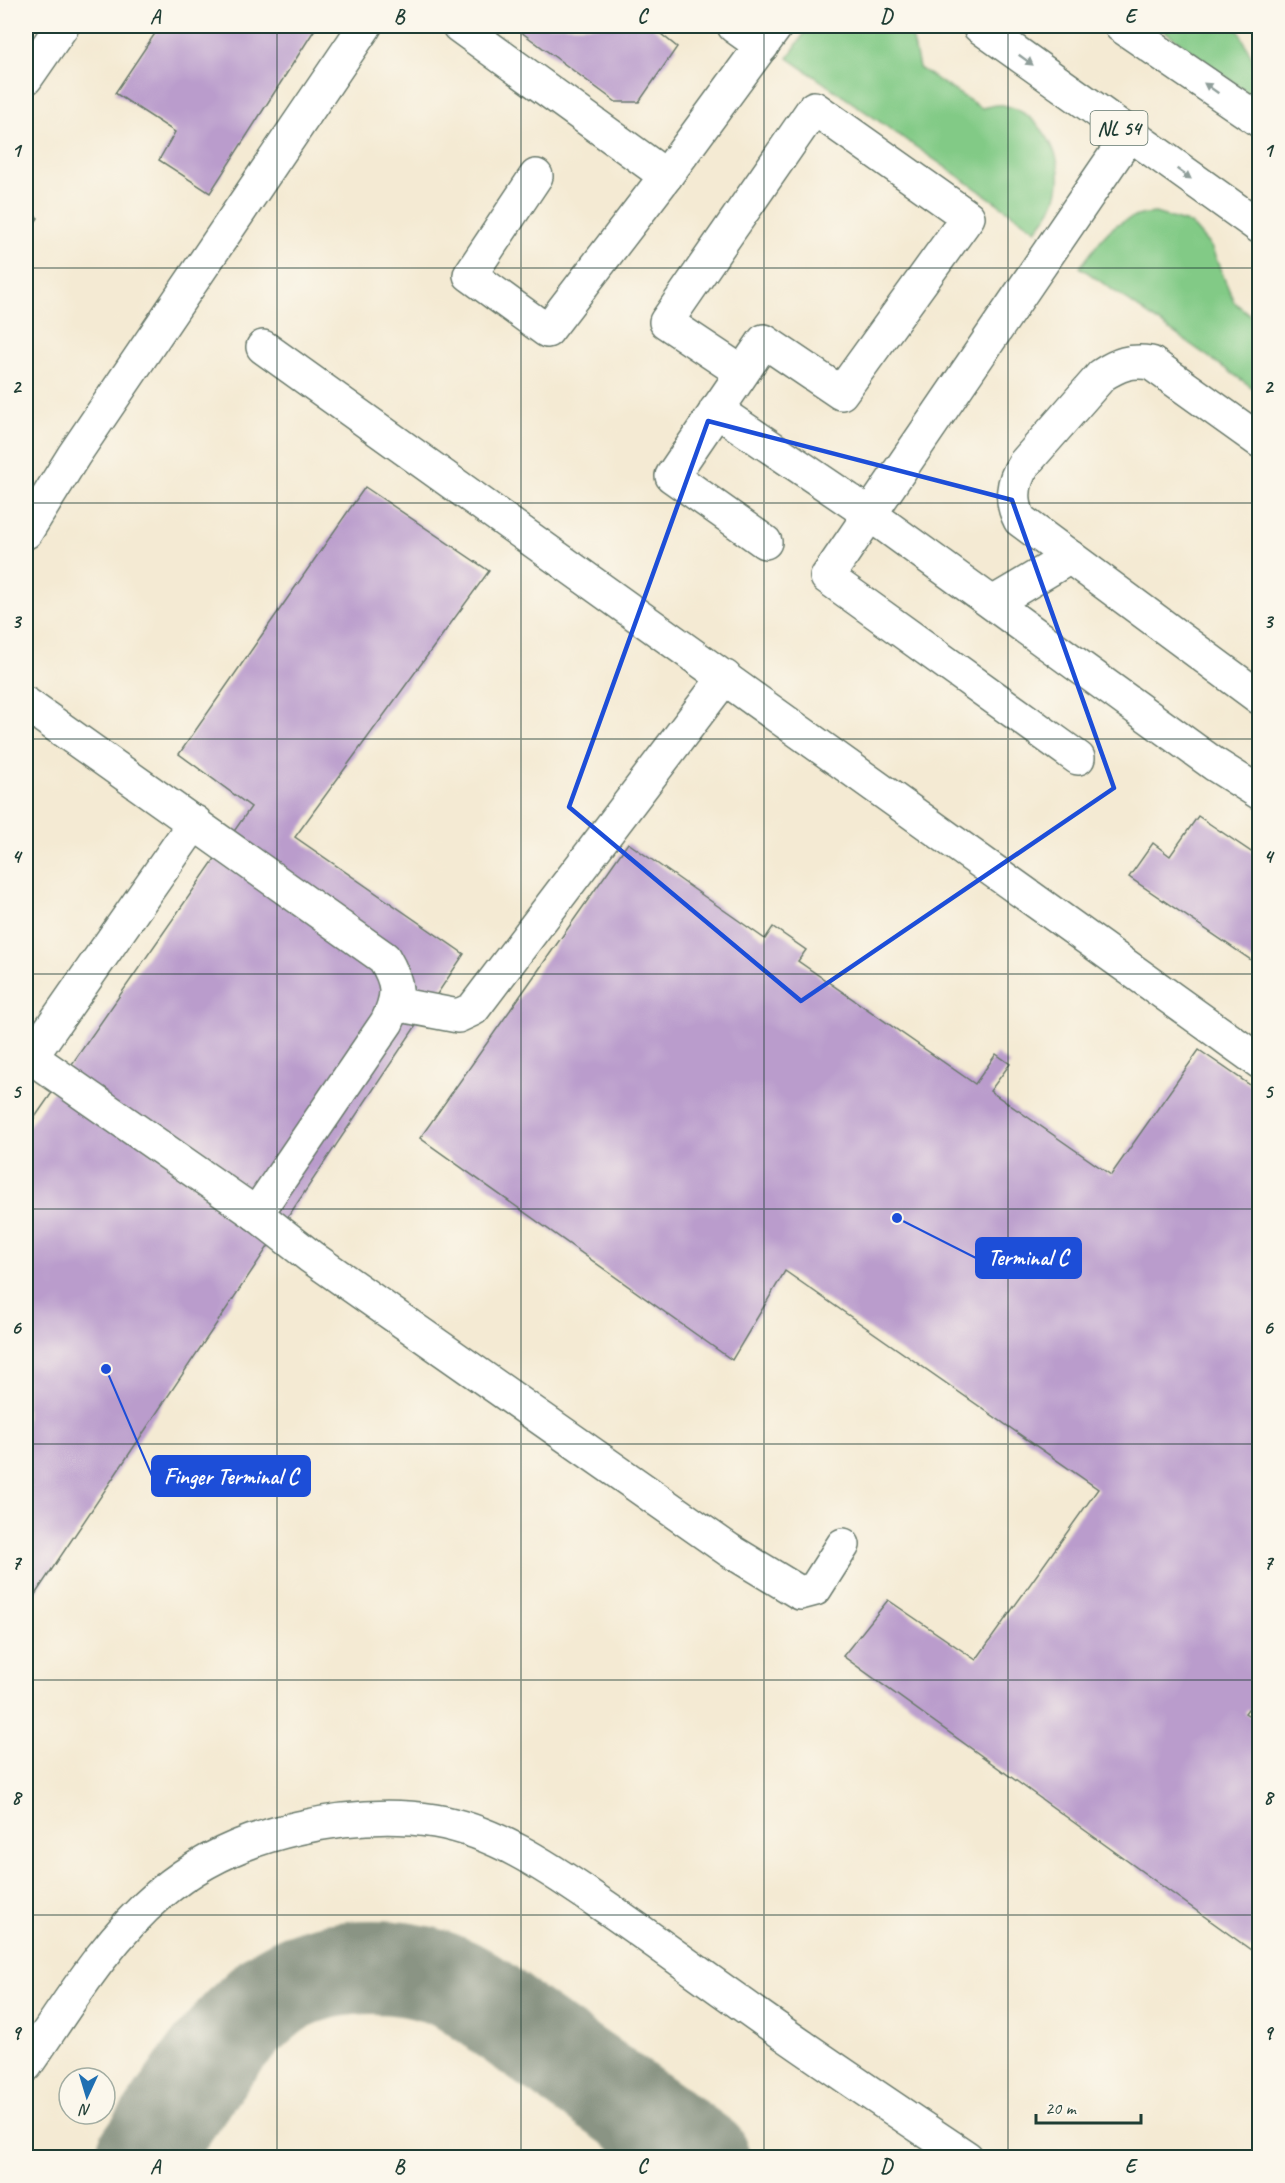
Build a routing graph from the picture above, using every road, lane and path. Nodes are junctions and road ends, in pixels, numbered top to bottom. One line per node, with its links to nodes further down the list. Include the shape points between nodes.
1 (62, 26): 8 (main road)
2 (365, 26): 19 (main road)
3 (459, 26): 12 (main road)
4 (734, 26): 7 (main road)
5 (979, 26): 10 (main road, NL 54, one-way to 10)
6 (1121, 26): 9 (main road, one-way to 6)
7 (769, 36): 12 (main road)
8 (26, 78)
9 (1260, 121)
10 (1129, 135): 13 (main road, NL 54, one-way to 13); 18 (main road)
11 (536, 176): 12 (main road, via 470,275 547,331)
12 (666, 176)
13 (1260, 227)
14 (263, 347): 23 (main road)
15 (741, 372): 15 (main road, via 764,341 841,393 968,217 814,108 666,322); 16 (main road)
16 (716, 410): 18 (main road); 20 (main road, via 672,476)
17 (1260, 441): 21 (main road, via 1150,363 1132,361 1102,375 1016,477 1013,506 1020,520)
18 (868, 513): 22 (main road); 26 (main road, via 827,577)
19 (26, 532)
20 (765, 542)
21 (1070, 557): 22 (main road); 24 (main road)
22 (993, 603): 27 (main road, via 1214,764)
23 (725, 677): 29 (main road, via 473,1009 458,1016); 30 (main road)
24 (1260, 698)
25 (26, 704): 28 (main road)
26 (1078, 758)
27 (1260, 793)
28 (195, 822): 29 (main road, via 384,958 396,978); 31 (main road, via 31,1057)
29 (395, 1004): 31 (main road)
30 (1260, 1062)
31 (256, 1214): 32 (main road, via 311,1257 719,1544 800,1593 815,1589)
32 (843, 1545)
33 (26, 2065): 34 (main road, via 128,1923 163,1892 210,1860 261,1836 320,1823 378,1817 437,1822 492,1839 538,1861 794,2042)
34 (967, 2157)

